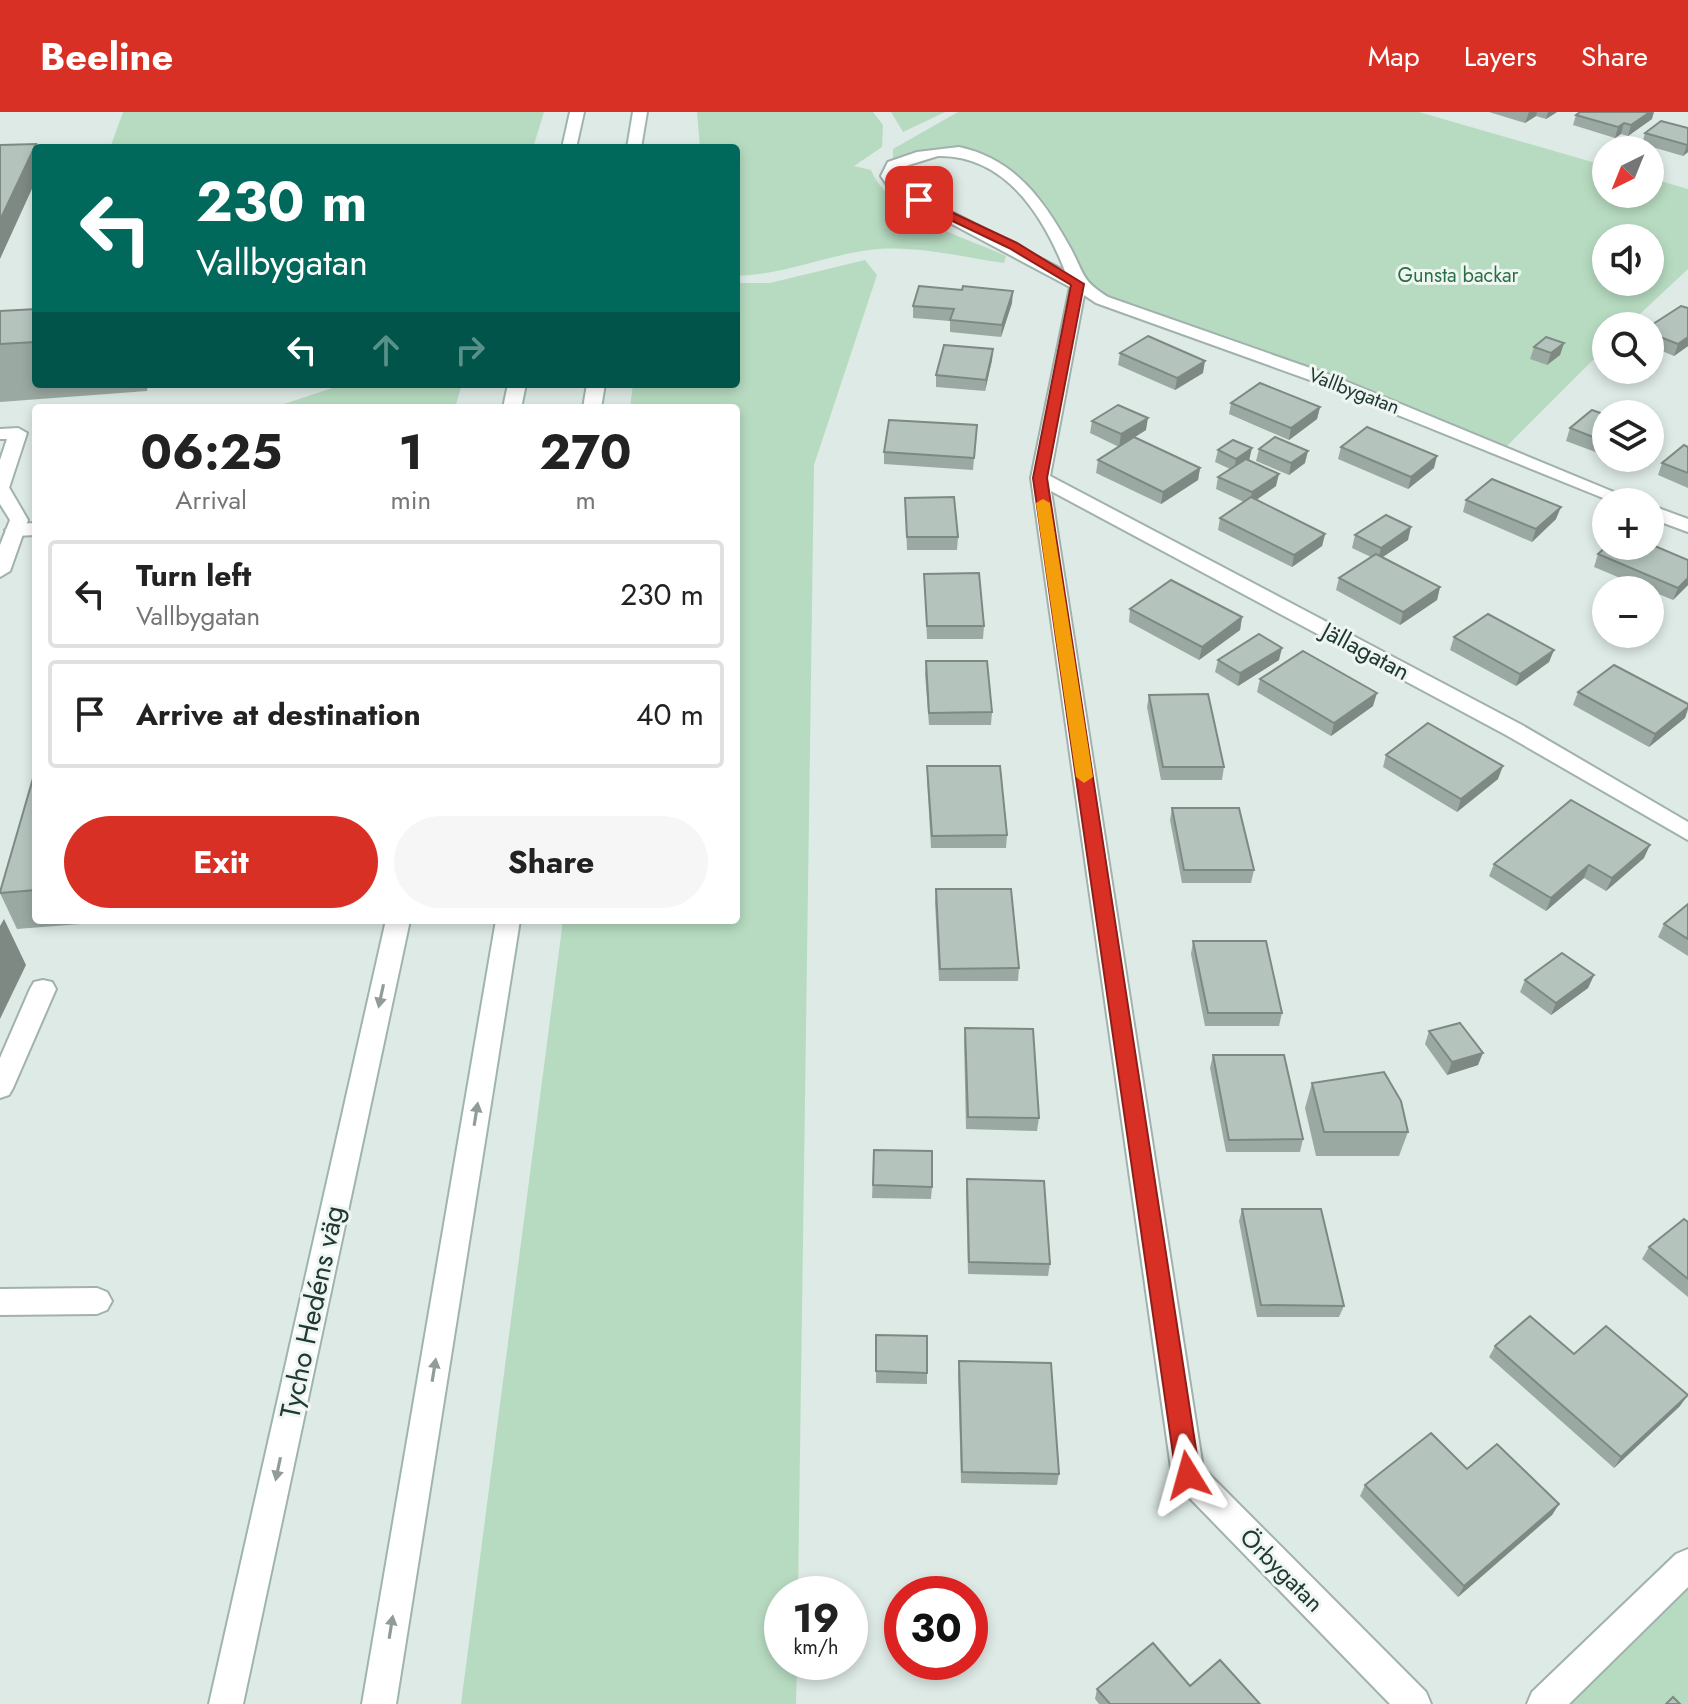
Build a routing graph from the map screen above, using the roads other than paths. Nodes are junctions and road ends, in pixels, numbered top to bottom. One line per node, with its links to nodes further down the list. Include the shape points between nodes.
1 (577, 112): 3 (street)
2 (640, 112): 4 (street)
3 (570, 144)
4 (635, 144)
5 (1078, 284): 5 (street, Vallbygatan, via 897,189 888,176 893,165 948,149 1002,165 1025,188 1069,255); 7 (street, Örbygatan); 9 (street, Vallbygatan, via 1102,300 1327,380)
6 (0, 434): 8 (street, via 18,433)
7 (1040, 478): 15 (street, Jällagatan, via 1514,730); 25 (street, Örbygatan, via 1188,1475)
8 (0, 488): 13 (street, via 19,520)
9 (1594, 488)
10 (1664, 517): 11 (street)
11 (1688, 526)
12 (32, 529): 13 (street)
13 (15, 530): 14 (street)
14 (1, 564)
15 (1688, 832)
16 (397, 924): 23 (street, Tycho Hedéns väg, one-way to 23)
17 (507, 924): 24 (street, one-way to 17)
18 (43, 989): 19 (street)
19 (0, 1088)
20 (97, 1301): 21 (street)
21 (0, 1302)
22 (1688, 1565): 26 (street)
23 (226, 1704)
24 (379, 1704)
25 (1414, 1704)
26 (1544, 1704)

